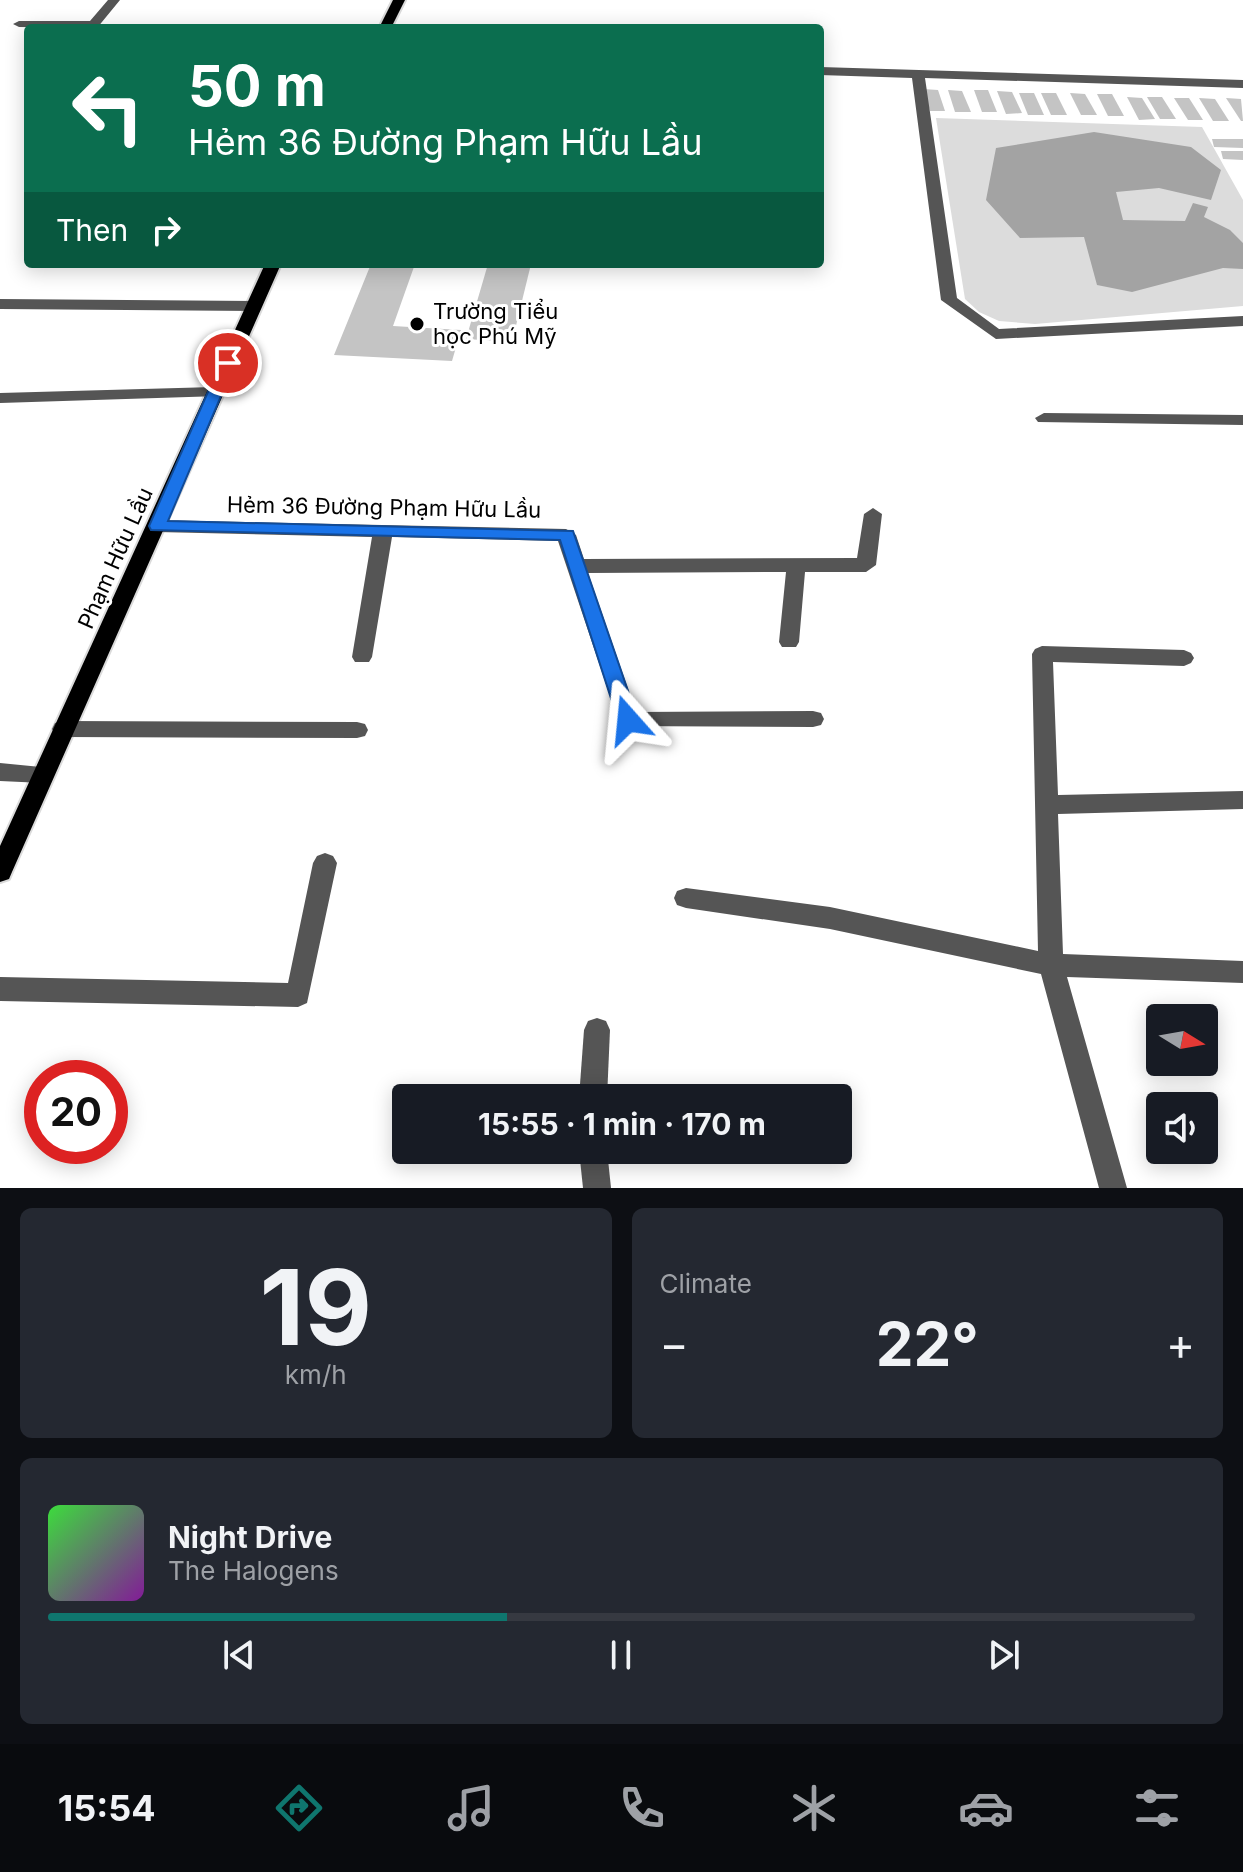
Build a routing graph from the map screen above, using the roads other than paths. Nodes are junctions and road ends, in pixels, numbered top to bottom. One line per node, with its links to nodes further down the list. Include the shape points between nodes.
1 (114, 0): 5 (street)
2 (399, 0): 6 (main road)
3 (19, 24): 4 (street)
4 (24, 24)
5 (94, 24)
6 (387, 24)
7 (824, 71): 8 (street)
8 (918, 75): 9 (street); 13 (street, via 949,300 972,320 996,334)
9 (1243, 84)
10 (271, 268): 12 (main road, Phạm Hữu Lầu)
11 (0, 304): 12 (street)
12 (254, 306): 14 (main road, Phạm Hữu Lầu)
13 (1243, 321)
14 (214, 392): 15 (street); 19 (main road, Phạm Hữu Lầu)
15 (0, 398)
16 (1044, 418): 17 (street)
17 (1243, 420)
18 (873, 514): 22 (street, via 866,565)
19 (157, 526): 20 (street, Hẻm 36 Đường Phạm Hữu Lầu); 27 (main road, Phạm Hữu Lầu)
20 (383, 531): 21 (street, Hẻm 36 Đường Phạm Hữu Lầu, via 566,535); 24 (street)
21 (576, 566): 22 (street); 26 (street, Hẻm 36 Đường Phạm Hữu Lầu, via 628,720)
22 (796, 566): 23 (street)
23 (789, 642)
24 (362, 657)
25 (1184, 658): 32 (street, via 1042,654)
26 (813, 719)
27 (63, 729): 28 (street); 30 (main road, Phạm Hữu Lầu)
28 (357, 730)
29 (0, 772): 30 (street)
30 (43, 774): 34 (main road, Phạm Hữu Lầu)
31 (1243, 800): 32 (street)
32 (1047, 805): 36 (street)
33 (325, 863): 38 (street, via 298,995)
34 (0, 872)
35 (686, 898): 36 (street, via 830,918)
36 (1051, 965): 37 (street); 43 (street)
37 (1243, 972)
38 (0, 989)
39 (597, 1030): 40 (street)
40 (594, 1084)
41 (594, 1164): 42 (street)
42 (597, 1188)
43 (1113, 1188)

